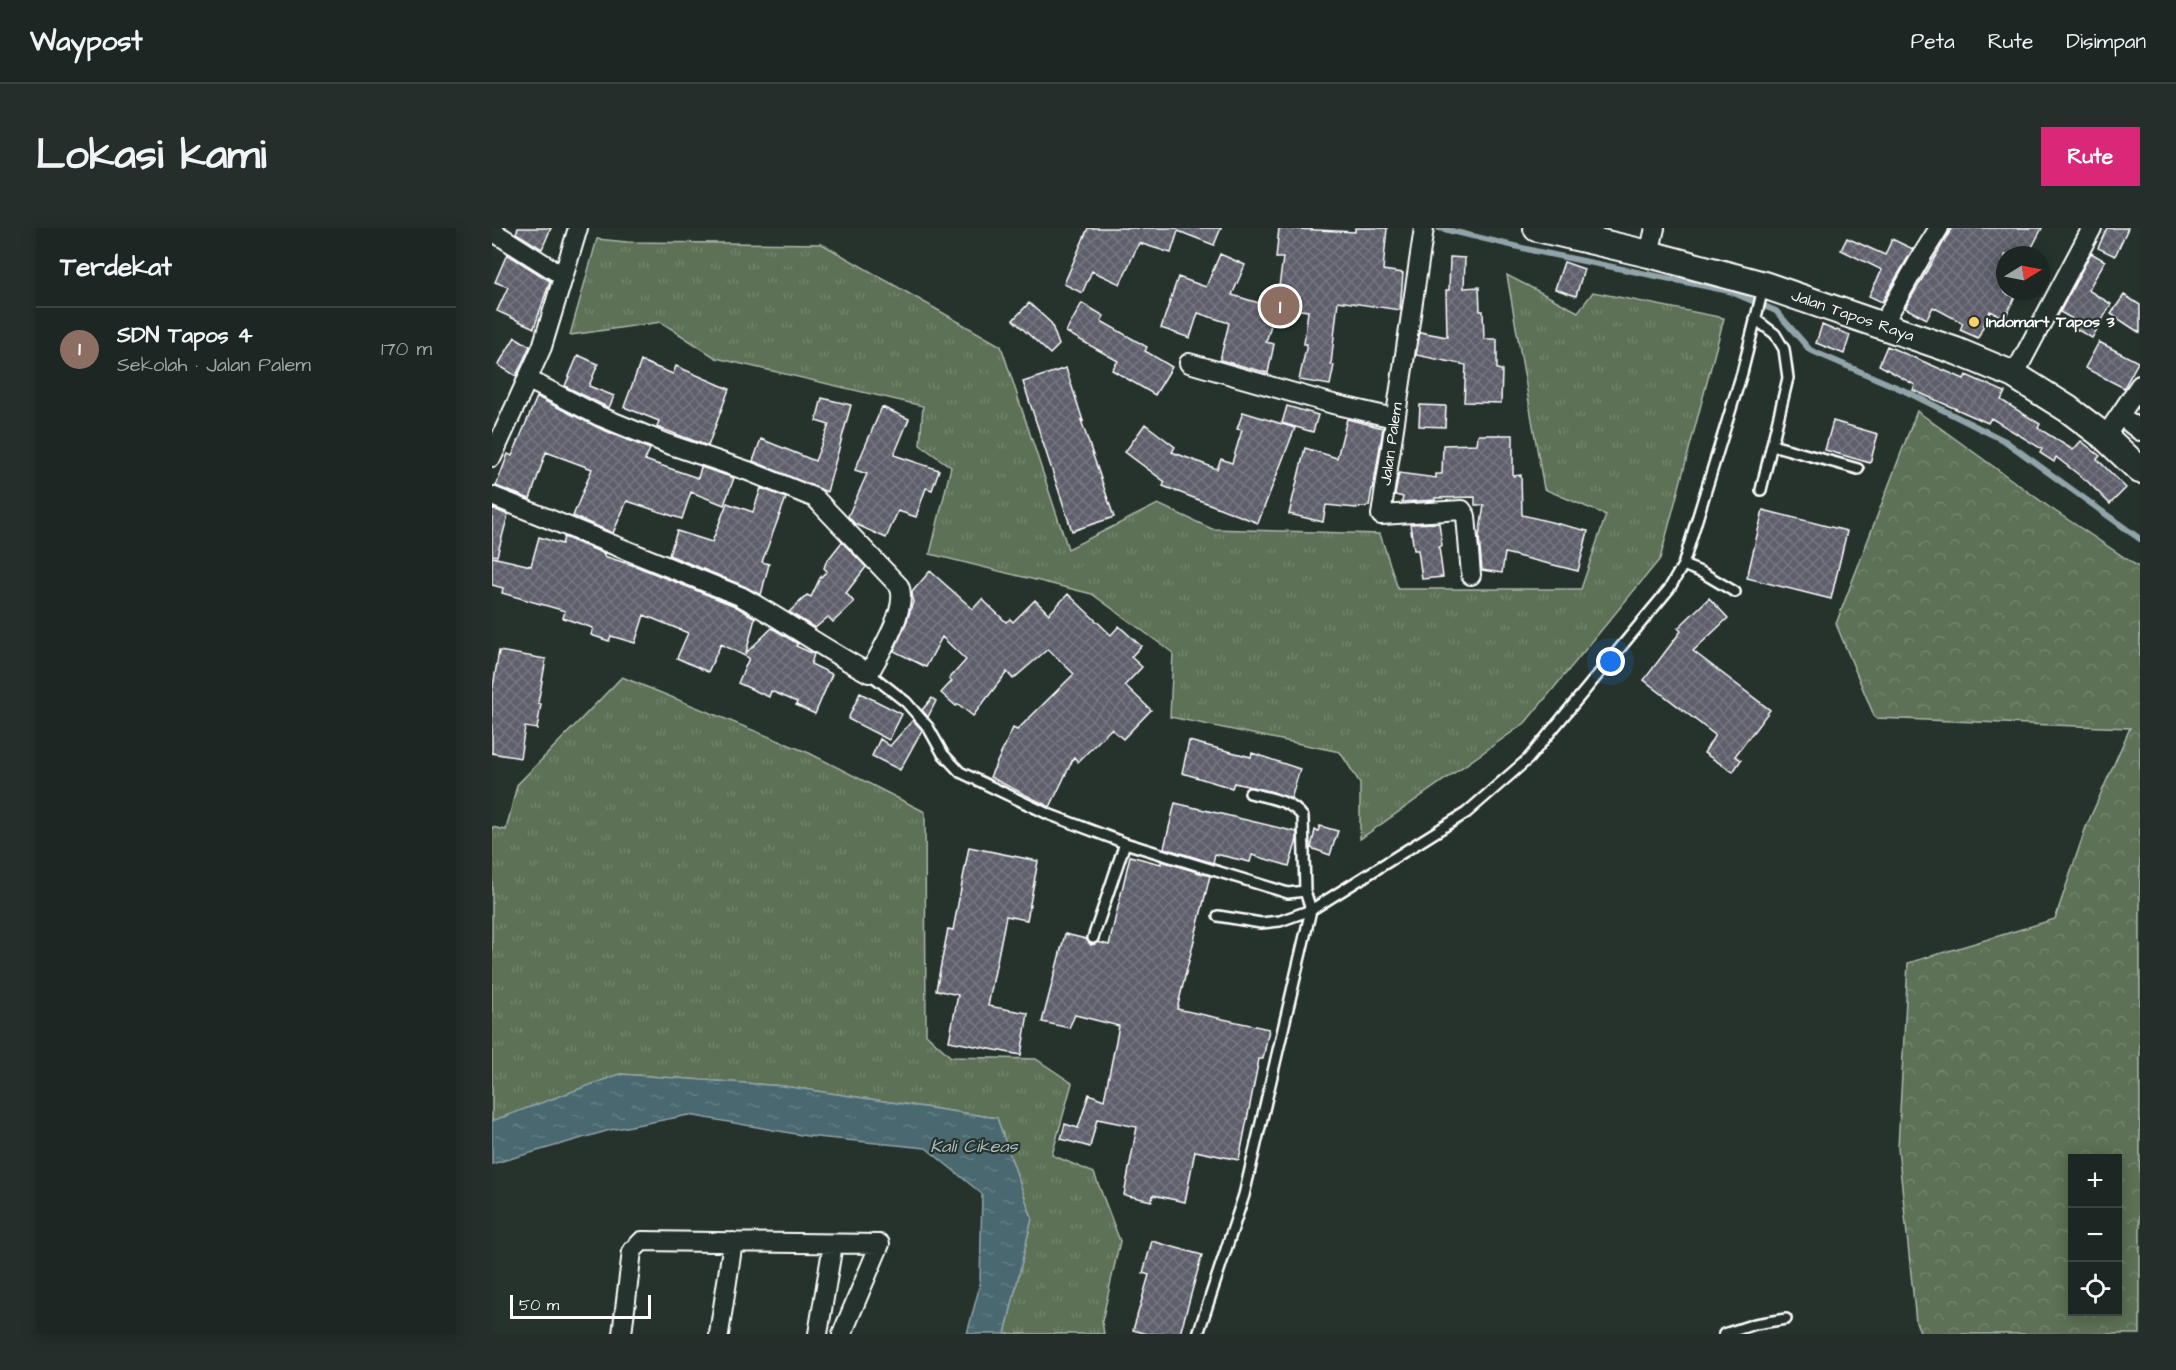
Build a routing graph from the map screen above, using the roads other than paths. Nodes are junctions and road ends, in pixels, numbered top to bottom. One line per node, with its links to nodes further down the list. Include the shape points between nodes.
1 (578, 228): 9 (street)
2 (1537, 228): 8 (main road, Jalan Tapos Raya)
3 (1655, 228): 8 (street)
4 (1939, 228): 12 (street)
5 (2092, 228): 14 (street)
6 (1424, 229): 18 (street, Jalan Palem)
7 (492, 231): 9 (street)
8 (1648, 254): 10 (main road, Jalan Tapos Raya)
9 (563, 276): 15 (street, via 542,347)
10 (1763, 288): 11 (lane); 12 (main road, Jalan Tapos Raya)
11 (1756, 316): 21 (lane, via 1775,334 1787,360 1788,378); 27 (lane)
12 (1883, 324): 14 (main road, Jalan Tapos Raya)
13 (1188, 363): 18 (street, via 1333,405)
14 (2014, 375): 20 (main road, Jalan Tapos Raya)
15 (527, 379): 22 (street); 30 (street, via 599,416 815,498 901,591 892,631)
16 (2140, 385): 17 (street)
17 (2121, 416): 19 (street); 20 (street)
18 (1394, 418): 28 (street, Jalan Palem, via 1381,515 1462,510 1466,516)
19 (2140, 431)
20 (2105, 437): 24 (main road, Jalan Tapos Raya)
21 (1772, 446): 23 (lane); 25 (lane)
22 (492, 457)
23 (1858, 469)
24 (2140, 470)
25 (1761, 490)
26 (492, 496): 30 (street, via 740,596)
27 (1683, 565): 29 (lane); 34 (lane, via 1669,589 1528,759 1466,813)
28 (1471, 575)
29 (1735, 592)
30 (870, 673): 32 (lane, via 906,702 960,772 1048,814)
31 (1250, 793): 33 (lane, via 1290,804 1303,817)
32 (1125, 843): 33 (lane, via 1288,893); 36 (lane)
33 (1305, 891): 34 (lane)
34 (1311, 910): 35 (lane, via 1261,923); 44 (lane, via 1244,1195)
35 (1218, 916)
36 (1093, 938)
37 (733, 1242): 38 (street); 40 (street, via 642,1241 632,1251); 41 (street)
38 (833, 1244): 42 (street); 43 (street, via 880,1244)
39 (1786, 1319): 45 (lane)
40 (622, 1334)
41 (719, 1334)
42 (818, 1334)
43 (842, 1334)
44 (1198, 1334)
45 (1724, 1334)

